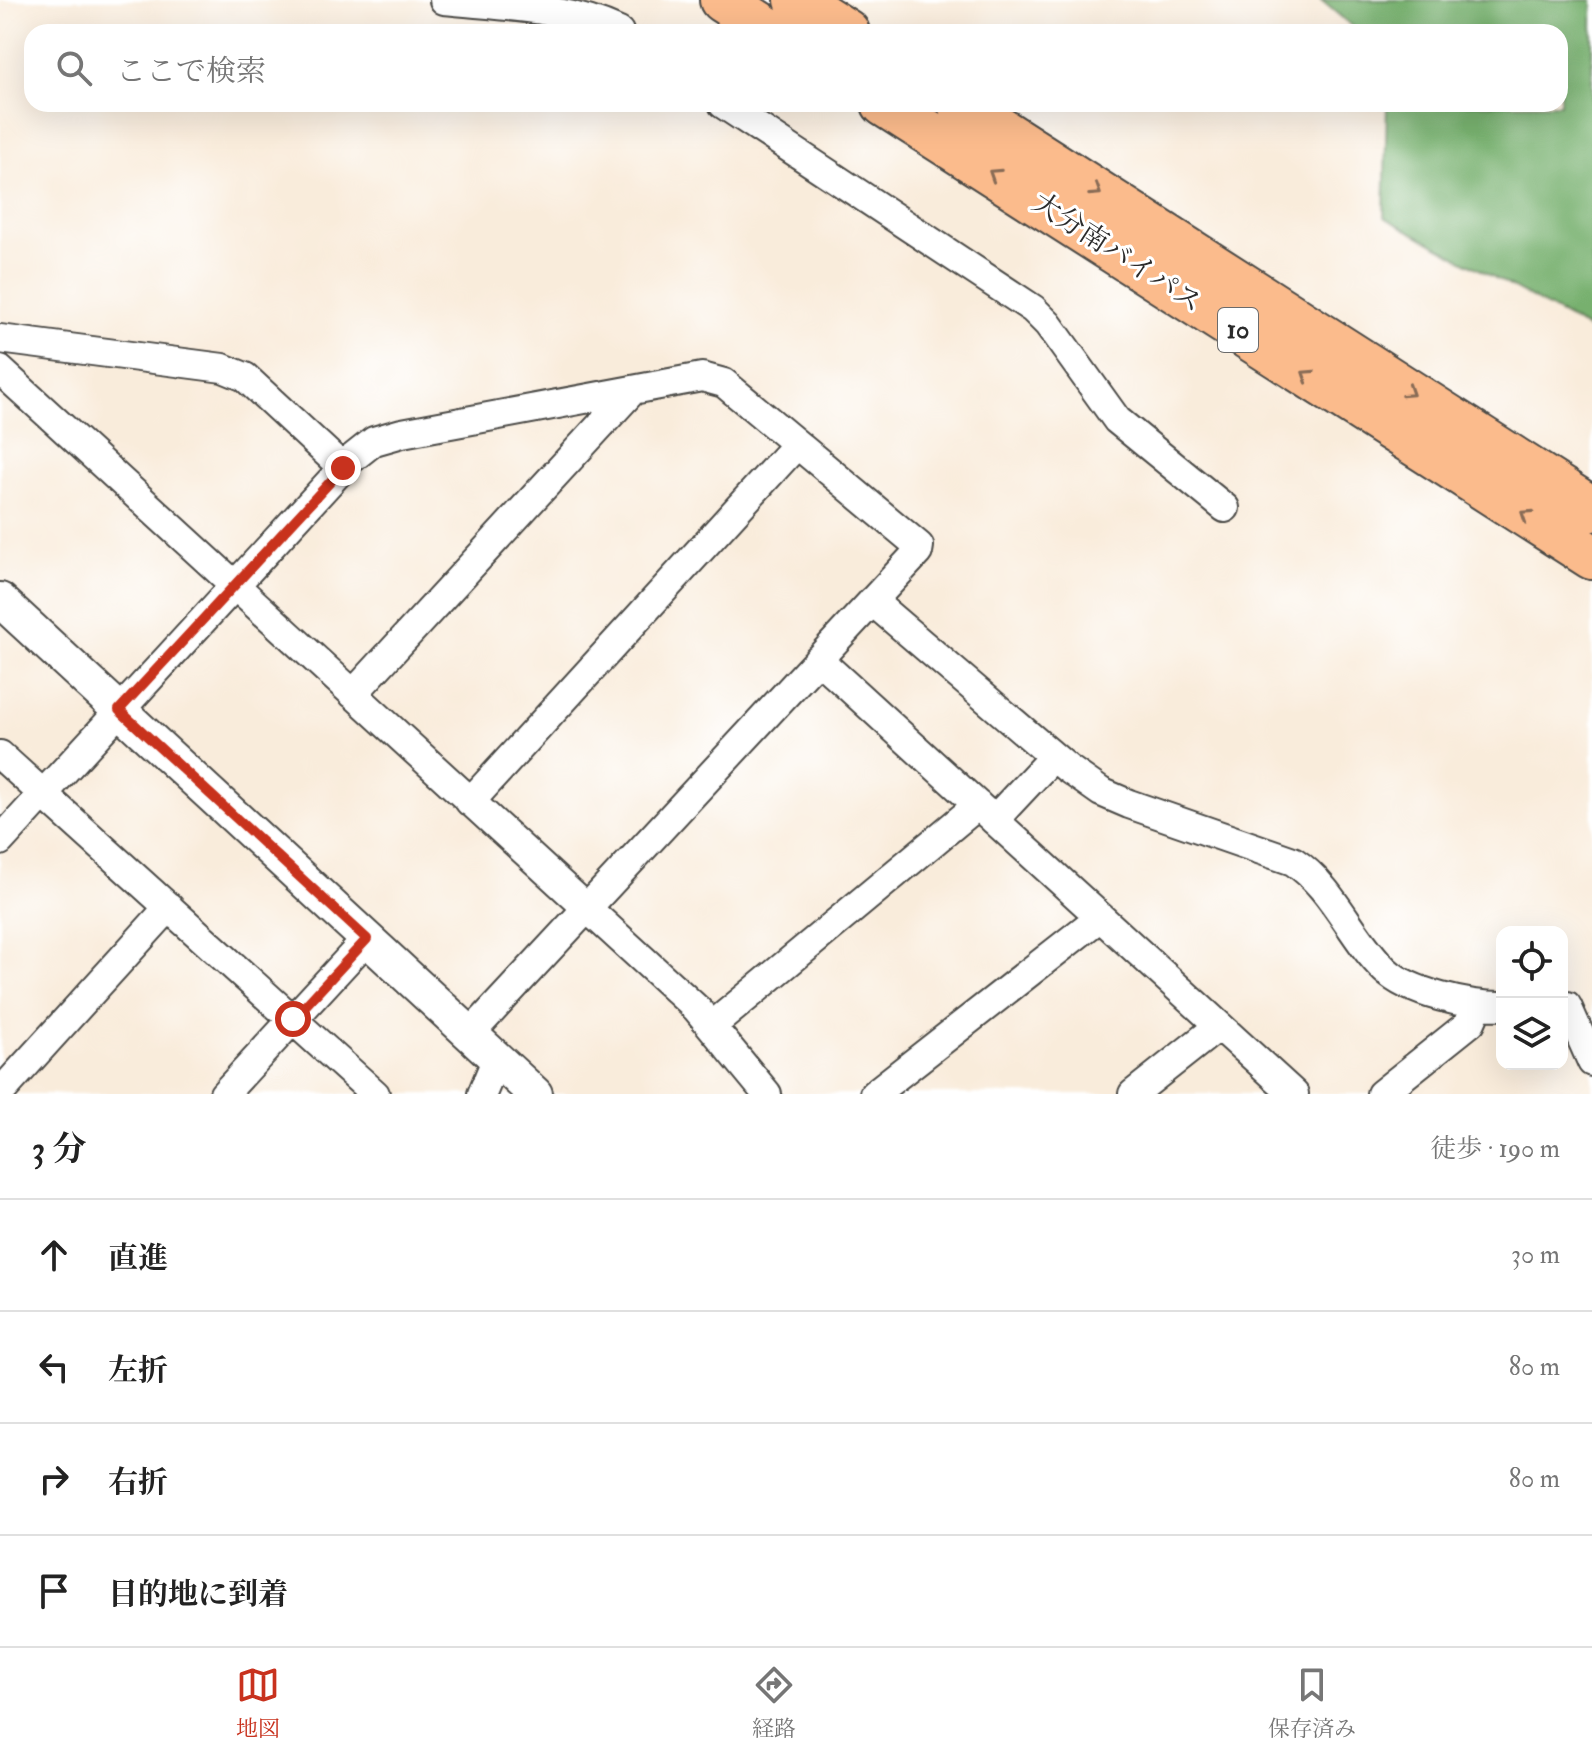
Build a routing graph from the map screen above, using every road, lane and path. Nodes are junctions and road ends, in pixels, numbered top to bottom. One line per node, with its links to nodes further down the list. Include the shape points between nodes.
1 (444, 0): 4 (street, via 524,8)
2 (722, 0): 5 (highway)
3 (797, 0): 6 (highway)
4 (598, 24)
5 (760, 24)
6 (834, 24)
7 (735, 112): 15 (street, via 1018,297 1048,324 1117,420)
8 (897, 112): 17 (highway, 大分南バイパス / 10, one-way to 8)
9 (972, 112): 16 (highway, 大分南バイパス / 10, one-way to 16)
10 (0, 339): 14 (street, via 223,368 245,377)
11 (0, 370): 18 (street)
12 (633, 390): 13 (street, via 713,379); 14 (street, via 382,437); 22 (street)
13 (797, 444): 20 (street, via 919,546); 27 (street)
14 (343, 468): 18 (street)
15 (1225, 508)
16 (1592, 509)
17 (1592, 557)
18 (235, 585): 22 (street); 23 (street)
19 (0, 600): 23 (street)
20 (872, 601): 21 (street); 25 (street)
21 (818, 659): 28 (street); 31 (street)
22 (353, 694): 27 (street)
23 (119, 710): 26 (street); 33 (street)
24 (0, 755): 26 (street)
25 (1053, 757): 28 (street); 34 (street, via 1101,792 1293,861 1322,886 1384,969 1404,984)
26 (45, 793): 29 (street); 30 (street)
27 (470, 802): 31 (street)
28 (986, 813): 32 (street); 37 (street)
29 (0, 841)
30 (169, 907): 36 (street); 42 (street)
31 (588, 909): 37 (street); 39 (street)
32 (1100, 917): 38 (street); 48 (street)
33 (367, 939): 36 (street); 39 (street)
34 (1490, 1006): 51 (street)
35 (1568, 1008): 41 (street)
36 (293, 1019): 43 (street); 44 (street)
37 (713, 1025): 47 (street)
38 (1219, 1026): 49 (street); 50 (street)
39 (470, 1034): 40 (street)
40 (496, 1060): 45 (street); 46 (street)
41 (1592, 1062)
42 (0, 1093)
43 (224, 1094)
44 (375, 1094)
45 (482, 1094)
46 (535, 1094)
47 (767, 1094)
48 (874, 1094)
49 (1133, 1094)
50 (1294, 1094)
51 (1381, 1094)

